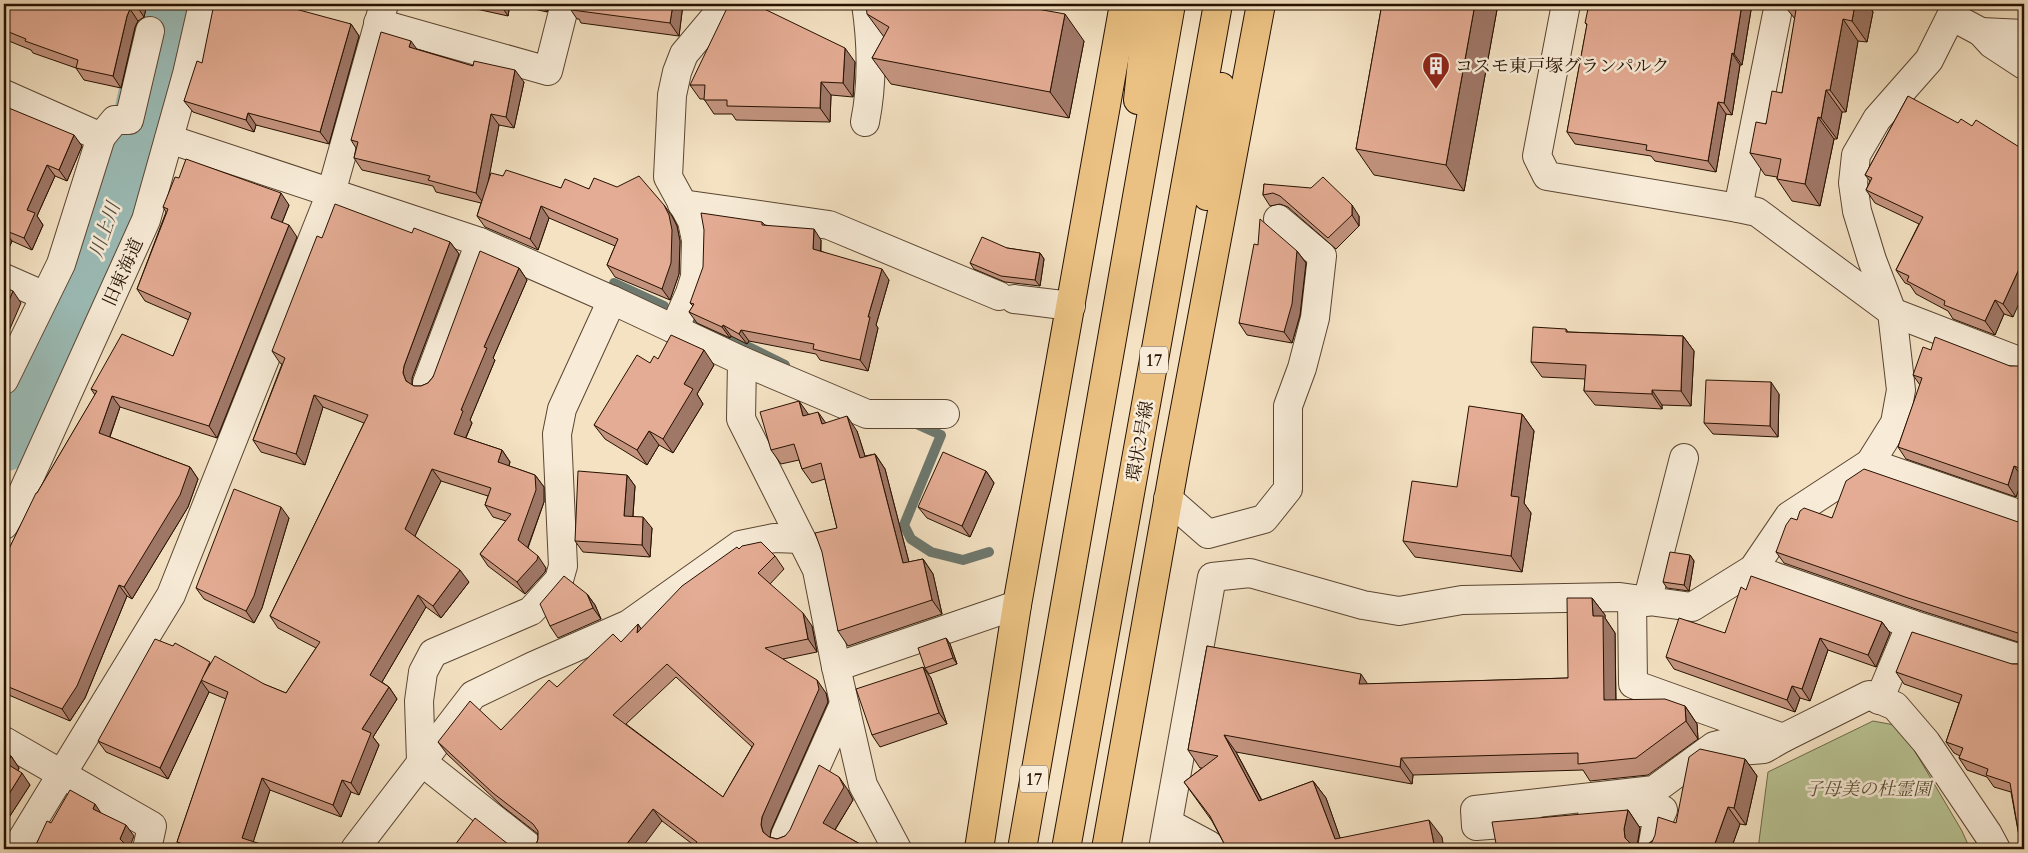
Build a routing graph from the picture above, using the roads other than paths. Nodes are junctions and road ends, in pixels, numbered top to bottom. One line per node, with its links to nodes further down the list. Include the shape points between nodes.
1 (203, 4): 22 (street, 旧東海道)
2 (565, 4): 14 (street, via 548,71)
3 (726, 4): 24 (street, via 684,54 677,72 672,95 668,177)
4 (866, 4): 20 (street, via 871,36 871,92)
5 (1124, 4): 32 (main road)
6 (1148, 4): 29 (main road)
7 (1171, 4): 29 (main road, 17)
8 (1218, 4): 68 (main road, 環状2号線 / 17)
9 (1231, 4): 41 (main road)
10 (1261, 4): 41 (main road)
11 (1566, 4): 25 (street, via 1537,156 1547,176)
12 (1779, 4): 25 (street)
13 (1954, 10): 16 (street); 33 (street, via 1928,60 1877,119 1856,155 1853,183 1857,211)
14 (381, 14): 23 (street)
15 (150, 31): 21 (street, via 129,120 115,120)
16 (1981, 32): 17 (street); 18 (street, via 1992,44)
17 (2024, 34)
18 (2024, 66)
19 (4, 94): 21 (street)
20 (865, 122)
21 (101, 137): 30 (street, via 61,264)
22 (169, 139): 23 (street); 45 (street, 旧東海道, via 146,220 22,494)
23 (331, 193): 27 (street); 58 (street, via 171,595)
24 (682, 204): 32 (street, via 829,225 1007,298); 34 (street, via 692,221 696,240 695,277)
25 (1738, 208): 33 (street, via 1757,212)
26 (1278, 219): 43 (street, via 1322,256 1315,318 1288,406 1288,489 1264,519 1208,534)
27 (480, 242): 31 (street); 38 (street)
28 (4, 278): 30 (street)
29 (1120, 295): 67 (main road, 17)
30 (45, 296): 37 (street)
31 (612, 300): 34 (street); 57 (street, via 562,409 557,434 563,566 559,580 531,610 433,653 423,672 419,701)
32 (1071, 306): 49 (main road)
33 (1892, 312): 36 (street); 42 (street, via 1901,390 1895,424)
34 (674, 329): 35 (street)
35 (742, 361): 39 (street, via 867,414); 46 (street, via 741,419)
36 (2024, 363)
37 (4, 380)
38 (427, 383)
39 (945, 414)
40 (1684, 458): 48 (street)
41 (1175, 462): 43 (main road)
42 (1870, 463): 44 (street); 47 (street, via 1789,516)
43 (1168, 499): 69 (main road)
44 (2024, 516)
45 (4, 525)
46 (801, 538): 52 (street, via 817,570); 57 (street, via 774,538 740,544 629,624 473,695)
47 (1753, 568): 48 (street, via 1692,607); 50 (street)
48 (1639, 601): 55 (street, via 1633,684); 59 (street, via 1620,597 1462,600 1399,610 1363,605 1250,573 1212,577)
49 (1017, 605): 52 (street); 66 (main road)
50 (1911, 624): 51 (street); 53 (street)
51 (2024, 660)
52 (836, 667): 54 (street)
53 (1880, 700): 55 (street, via 1869,695); 73 (street, via 1895,706 1926,742)
54 (844, 704): 60 (street); 65 (street, via 863,785)
55 (1783, 738): 72 (street, via 1764,749 1740,751 1730,742 1714,746 1654,790 1475,810 1476,826 1663,810)
56 (4, 741): 58 (street)
57 (421, 761): 63 (street); 64 (street)
58 (62, 774): 61 (street); 62 (street, via 152,826)
59 (1168, 823): 70 (street); 71 (street)
60 (785, 836)
61 (16, 849)
62 (147, 849)
63 (354, 849)
64 (532, 849)
65 (897, 849)
66 (979, 849)
67 (1022, 849)
68 (1066, 849)
69 (1106, 849)
70 (1163, 849)
71 (1212, 849)
72 (1652, 849)
73 (1996, 849)

